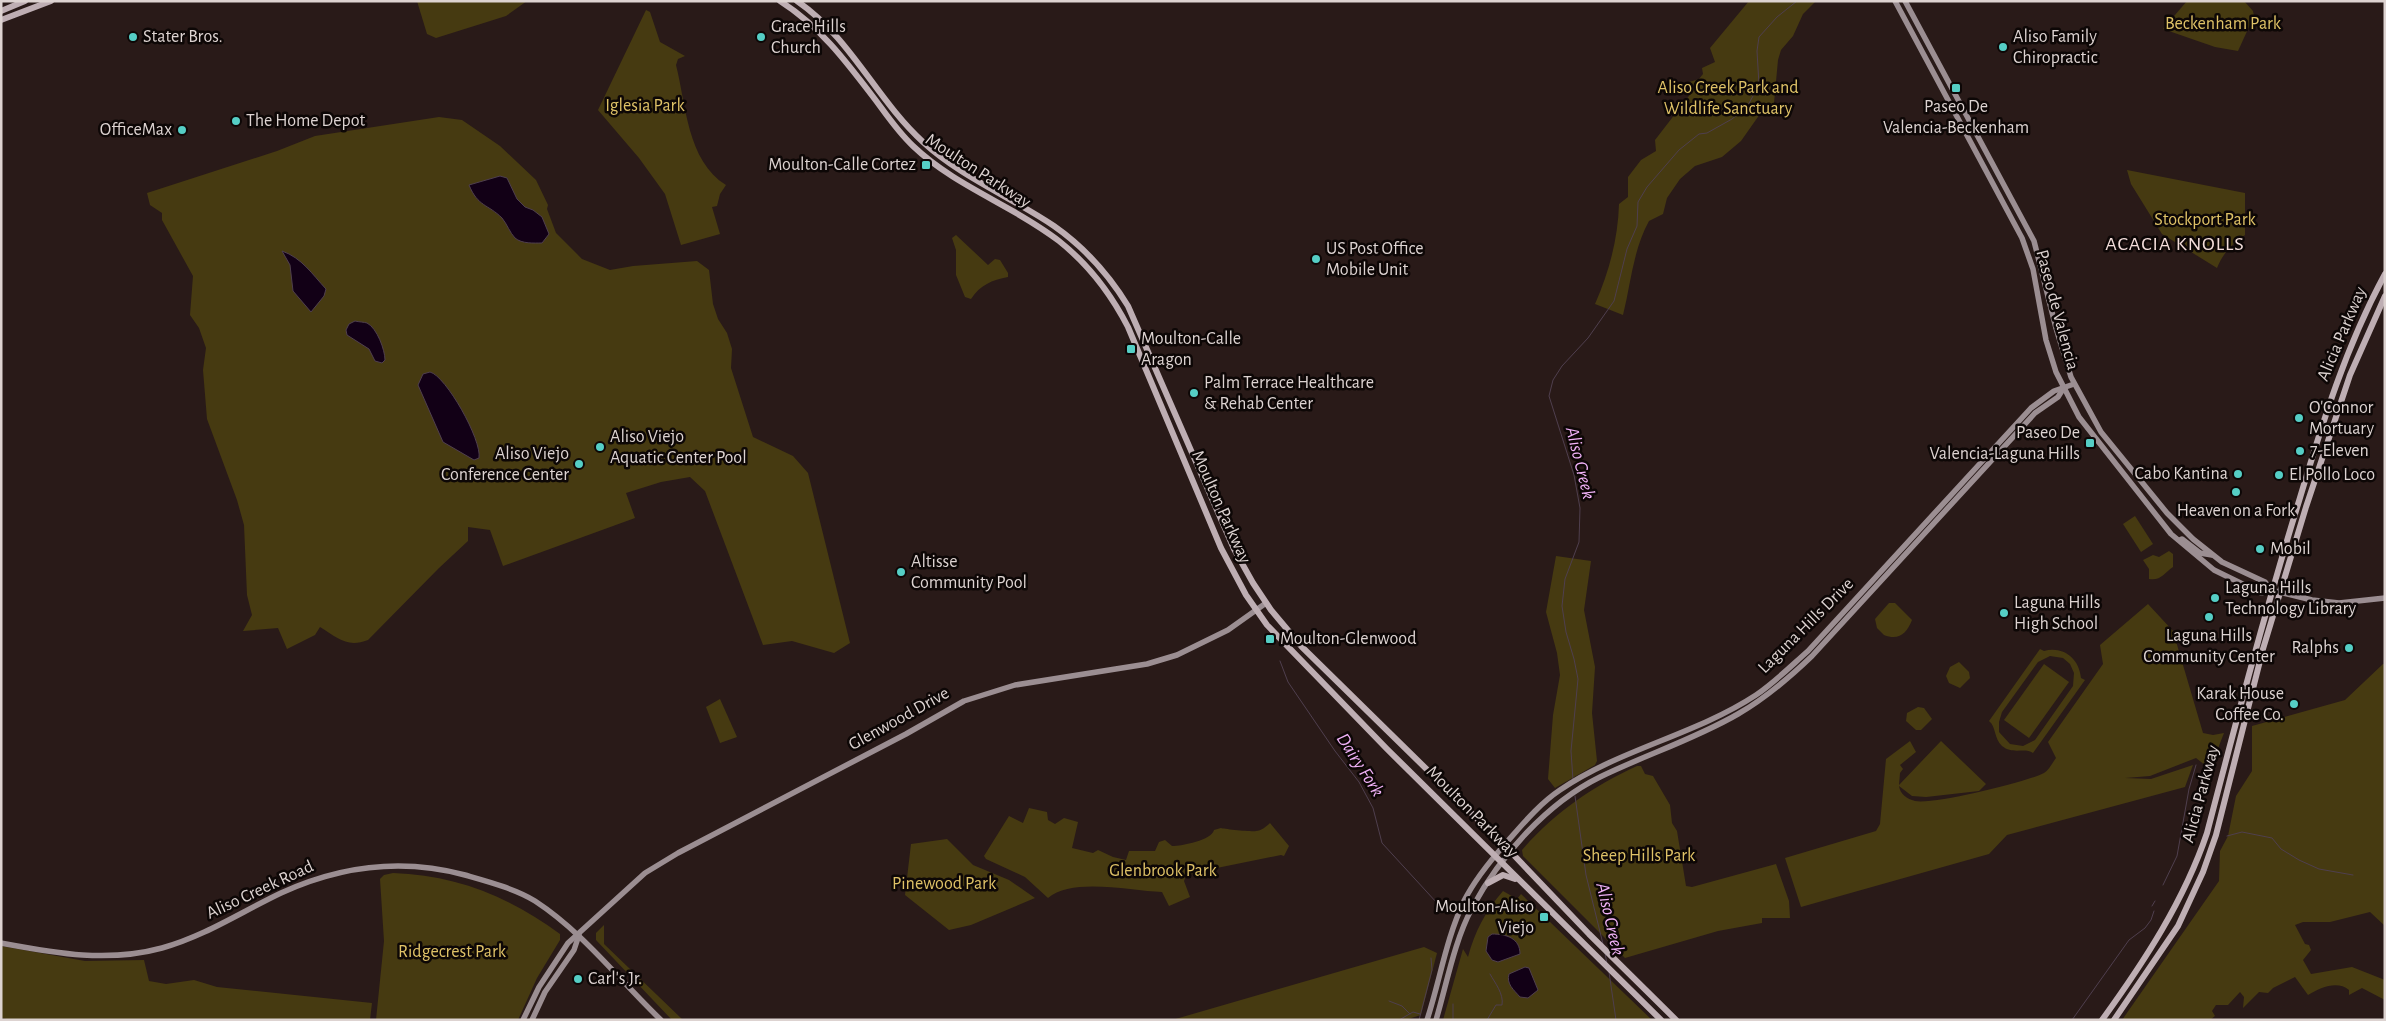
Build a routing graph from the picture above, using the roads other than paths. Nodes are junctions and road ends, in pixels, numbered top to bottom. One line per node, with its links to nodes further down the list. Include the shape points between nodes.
1 (25, 1): 7 (main road)
2 (51, 1): 8 (main road)
3 (780, 1): 21 (main road, Moulton Parkway, via 831,43 912,146 952,177 1058,240 1103,286 1128,327 1221,548)
4 (797, 1): 20 (main road, Moulton Parkway, via 835,34 925,144 951,164 1054,226 1080,246 1104,272 1128,306 1244,569)
5 (1895, 1): 12 (main road, Paseo de Valencia, via 2022,238 2033,269 2046,340)
6 (1905, 1): 11 (main road, Paseo de Valencia, via 2034,242)
7 (1, 11)
8 (1, 20)
9 (2385, 274): 13 (main road, Alicia Parkway, via 2341,372)
10 (2385, 296): 14 (main road, Alicia Parkway, via 2350,375)
11 (2074, 384): 12 (main road, Laguna Hills Drive); 16 (main road, Paseo de Valencia, via 2101,432 2130,468 2167,513)
12 (2063, 389): 15 (main road, Paseo de Valencia, via 2079,417 2121,474); 24 (main road, Laguna Hills Drive, via 2054,391 2030,408 1808,651 1781,675 1731,709 1590,772 1559,791); 25 (main road, Laguna Hills Drive, via 2058,397 2034,413 1812,656 1784,682 1736,715 1593,781 1559,804)
13 (2310, 463): 14 (main road); 17 (main road, Alicia Parkway)
14 (2319, 467): 18 (main road, Alicia Parkway)
15 (2178, 540): 16 (main road, via 2182,539 2200,554); 17 (main road, Paseo de Valencia, via 2214,570 2261,593)
16 (2212, 555): 17 (main road, Paseo de Valencia, via 2265,582)
17 (2271, 590): 18 (main road, Paseo de Valencia); 22 (main road, Alicia Parkway)
18 (2281, 594): 19 (main road, Paseo de Valencia, via 2339,603); 23 (main road, Alicia Parkway)
19 (2385, 598)
20 (1266, 603): 21 (main road, Glenwood Drive); 24 (main road, Moulton Parkway, via 1302,646)
21 (1256, 610): 26 (main road, Moulton Parkway, via 1295,657); 33 (main road, Glenwood Drive, via 1228,630 1177,655 1147,664 1015,684 964,701 661,862 621,893)
22 (2245, 686): 23 (main road); 31 (main road, Alicia Parkway, via 2207,833 2195,869)
23 (2254, 688): 30 (main road, Alicia Parkway, via 2216,835)
24 (1504, 846): 25 (main road, Moulton Parkway); 26 (main road, Laguna Hills Drive)
25 (1511, 853): 27 (main road, Laguna Hills Drive); 41 (main road, Moulton Parkway)
26 (1494, 854): 27 (main road, Moulton Parkway); 38 (main road, Laguna Hills Drive, via 1464,900 1446,949)
27 (1502, 863): 28 (main road, Moulton Parkway); 29 (main road, Laguna Hills Drive)
28 (1519, 880): 29 (main road, via 1503,875); 40 (main road, Moulton Parkway)
29 (1488, 883): 39 (main road, Laguna Hills Drive, via 1460,938)
30 (2199, 884): 31 (main road); 32 (main road, Alicia Parkway)
31 (2178, 903): 32 (main road); 42 (main road, Alicia Parkway)
32 (2180, 921): 43 (main road, Alicia Parkway)
33 (579, 935): 34 (main road, Aliso Creek Road, via 563,920 527,897 454,872 403,866 357,868 306,882 208,931 145,952 72,956); 35 (main road, Glenwood Drive, via 568,943 552,966); 36 (main road, Glenwood Drive, via 574,950 549,986); 37 (main road, Aliso Creek Road)
34 (1, 943)
35 (523, 1020)
36 (532, 1020)
37 (661, 1020)
38 (1427, 1020)
39 (1436, 1020)
40 (1661, 1020)
41 (1676, 1020)
42 (2102, 1020)
43 (2114, 1020)

